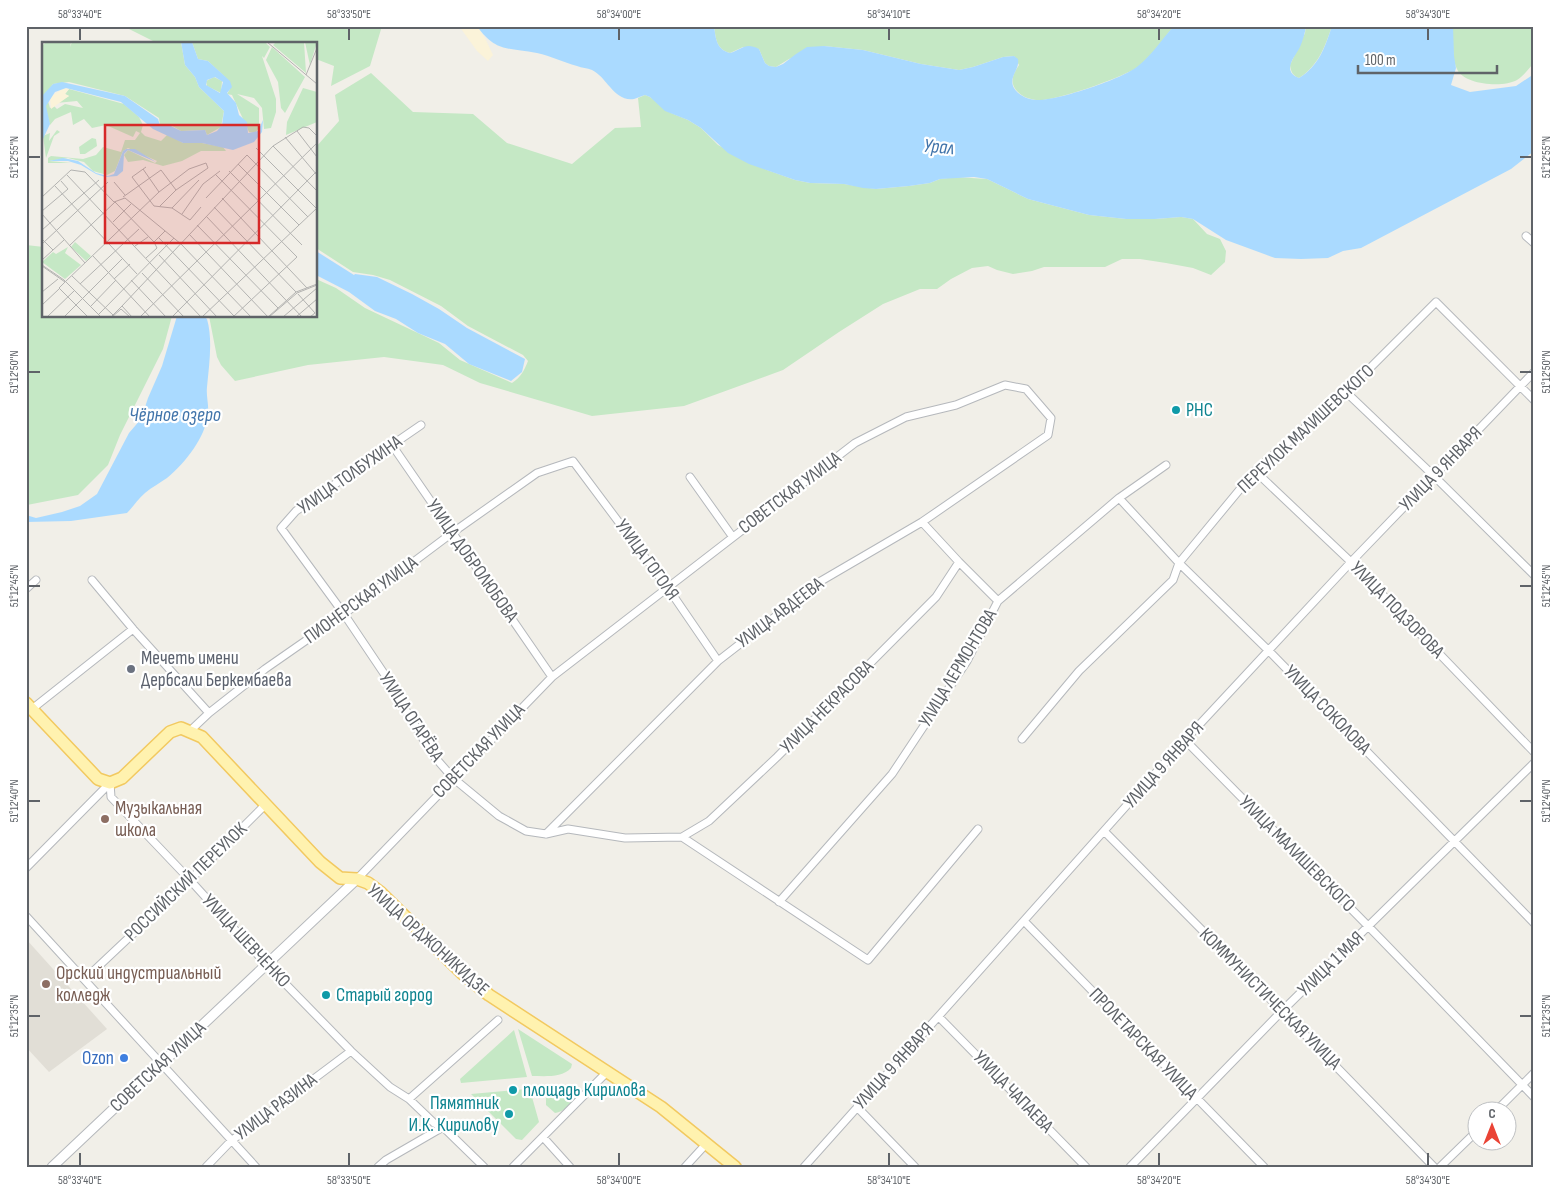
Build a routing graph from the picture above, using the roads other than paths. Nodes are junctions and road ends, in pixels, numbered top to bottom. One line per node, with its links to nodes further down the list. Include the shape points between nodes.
1 (1526, 236): 2 (street)
2 (1534, 243)
3 (1534, 372): 4 (street, УЛИЦА 9 ЯНВАРЯ)
4 (1520, 386): 5 (street, ПЕРЕУЛОК МАЛИШЕВСКОГО, via 1436,302); 6 (street); 13 (street, УЛИЦА 9 ЯНВАРЯ)
5 (1346, 392): 12 (street, ПЕРЕУЛОК МАЛИШЕВСКОГО); 13 (street)
6 (1534, 400)
7 (421, 425): 9 (street, УЛИЦА ТОЛБУХИНА)
8 (1048, 435): 16 (street, УЛИЦА АВДЕЕВА); 19 (street, СОВЕТСКАЯ УЛИЦА, via 1051,418 1026,389 1005,386 956,405 906,416 855,443)
9 (392, 445): 17 (street, УЛИЦА ТОЛБУХИНА, via 296,511); 18 (street, УЛИЦА ДОБРОЛЮБОВА)
10 (573, 461): 18 (street, ПИОНЕРСКАЯ УЛИЦА, via 537,473); 26 (street, УЛИЦА ГОГОЛЯ)
11 (1166, 465): 15 (street, УЛИЦА ЛЕРМОНТОВА)
12 (1255, 471): 21 (street, УЛИЦА ПОДЗОРОВА); 22 (street, ПЕРЕУЛОК МАЛИШЕВСКОГО)
13 (1434, 476): 21 (street, УЛИЦА 9 ЯНВАРЯ); 23 (street)
14 (690, 477): 19 (street)
15 (1119, 498): 22 (street, УЛИЦА СОКОЛОВА); 28 (street, УЛИЦА ЛЕРМОНТОВА)
16 (922, 522): 20 (street); 32 (street, УЛИЦА АВДЕЕВА, via 822,581)
17 (281, 528): 29 (street, УЛИЦА ОГАРЁВА)
18 (452, 533): 29 (street, ПИОНЕРСКАЯ УЛИЦА); 33 (street, УЛИЦА ДОБРОЛЮБОВА)
19 (732, 536): 26 (street, СОВЕТСКАЯ УЛИЦА)
20 (959, 562): 28 (street); 47 (street, УЛИЦА НЕКРАСОВА, via 936,597 777,757 709,821)
21 (1351, 562): 31 (street, УЛИЦА 9 ЯНВАРЯ); 39 (street, УЛИЦА ПОДЗОРОВА)
22 (1179, 563): 31 (street, УЛИЦА СОКОЛОВА); 37 (street, ПЕРЕУЛОК МАЛИШЕВСКОГО, via 1173,580 1079,671)
23 (1534, 575)
24 (36, 580): 27 (street)
25 (92, 580): 30 (street)
26 (668, 588): 32 (street, УЛИЦА ГОГОЛЯ); 33 (street, СОВЕТСКАЯ УЛИЦА)
27 (26, 589)
28 (998, 601): 52 (street, УЛИЦА ЛЕРМОНТОВА, via 967,661 892,774)
29 (344, 614): 35 (street, ПИОНЕРСКАЯ УЛИЦА); 41 (street, УЛИЦА ОГАРЁВА, via 432,754)
30 (133, 629): 34 (street); 35 (street)
31 (1268, 650): 38 (street, УЛИЦА 9 ЯНВАРЯ); 48 (street, УЛИЦА СОКОЛОВА)
32 (718, 661): 46 (street, УЛИЦА АВДЕЕВА)
33 (552, 677): 41 (street, СОВЕТСКАЯ УЛИЦА)
34 (29, 706): 42 (main road, via 98,779)
35 (209, 713): 36 (street, ПИОНЕРСКАЯ УЛИЦА)
36 (190, 731): 42 (main road, via 181,728 170,732 122,778); 43 (main road, УЛИЦА ОРДЖОНИКИДЗЕ, via 209,742)
37 (1022, 739)
38 (1185, 740): 45 (street, УЛИЦА 9 ЯНВАРЯ); 56 (street, УЛИЦА МАЛИШЕВСКОГО)
39 (1534, 752)
40 (1534, 763): 48 (street, УЛИЦА 1 МАЯ)
41 (453, 778): 46 (street, УЛИЦА ОГАРЁВА, via 499,816 526,830); 50 (street, СОВЕТСКАЯ УЛИЦА)
42 (110, 783): 49 (street); 51 (street, УЛИЦА ШЕВЧЕНКО, via 111,796)
43 (265, 805): 50 (main road, УЛИЦА ОРДЖОНИКИДЗЕ, via 326,867 340,878); 51 (street, РОССИЙСКИЙ ПЕРЕУЛОК)
44 (978, 829): 52 (street, via 868,960)
45 (1105, 832): 54 (street, УЛИЦА 9 ЯНВАРЯ); 59 (street, КОММУНИСТИЧЕСКАЯ УЛИЦА)
46 (546, 834): 47 (street, УЛИЦА ОГАРЁВА, via 568,829 625,838)
47 (682, 837): 52 (street)
48 (1454, 843): 55 (street, УЛИЦА СОКОЛОВА); 56 (street, УЛИЦА 1 МАЯ)
49 (26, 868)
50 (357, 879): 57 (street, СОВЕТСКАЯ УЛИЦА); 64 (main road, УЛИЦА ОРДЖОНИКИДЗЕ, via 380,892 489,996)
51 (190, 880): 57 (street, УЛИЦА ШЕВЧЕНКО); 58 (street, РОССИЙСКИЙ ПЕРЕУЛОК)
52 (779, 902)
53 (26, 916): 58 (street)
54 (1024, 921): 60 (street, УЛИЦА 9 ЯНВАРЯ); 69 (street, ПРОЛЕТАРСКАЯ УЛИЦА)
55 (1534, 923)
56 (1369, 926): 59 (street, УЛИЦА 1 МАЯ); 66 (street, УЛИЦА МАЛИШЕВСКОГО)
57 (267, 965): 62 (street, УЛИЦА ШЕВЧЕНКО); 63 (street, СОВЕТСКАЯ УЛИЦА)
58 (85, 979): 63 (street)
59 (1282, 1011): 69 (street, УЛИЦА 1 МАЯ); 91 (street, КОММУНИСТИЧЕСКАЯ УЛИЦА)
60 (939, 1016): 71 (street, УЛИЦА 9 ЯНВАРЯ); 88 (street, УЛИЦА ЧАПАЕВА)
61 (498, 1020): 68 (street)
62 (351, 1051): 68 (street, УЛИЦА ШЕВЧЕНКО, via 390,1087); 75 (street, УЛИЦА РАЗИНА)
63 (162, 1063): 75 (street); 77 (street, СОВЕТСКАЯ УЛИЦА)
64 (607, 1072): 73 (street); 76 (main road, УЛИЦА ОРДЖОНИКИДЗЕ, via 661,1107)
65 (1534, 1073): 66 (street)
66 (1522, 1086): 67 (street, УЛИЦА МАЛИШЕВСКОГО); 70 (street)
67 (1534, 1098)
68 (409, 1099): 72 (street, УЛИЦА ШЕВЧЕНКО)
69 (1197, 1100): 89 (street, УЛИЦА 1 МАЯ); 90 (street, ПРОЛЕТАРСКАЯ УЛИЦА)
70 (1507, 1100)
71 (857, 1107): 86 (street, УЛИЦА 9 ЯНВАРЯ); 87 (street)
72 (442, 1128): 80 (street); 81 (street, УЛИЦА ШЕВЧЕНКО)
73 (543, 1137): 82 (street); 83 (street)
74 (1468, 1140): 92 (street)
75 (231, 1141): 78 (street, УЛИЦА РАЗИНА); 79 (street)
76 (707, 1143): 84 (street); 85 (main road, УЛИЦА ОРДЖОНИКИДЗЕ)
77 (52, 1167)
78 (206, 1167)
79 (256, 1167)
80 (378, 1167)
81 (484, 1167)
82 (513, 1167)
83 (570, 1167)
84 (685, 1167)
85 (734, 1167)
86 (804, 1167)
87 (915, 1167)
88 (1086, 1167)
89 (1130, 1167)
90 (1264, 1167)
91 (1434, 1167)
92 (1440, 1167)

